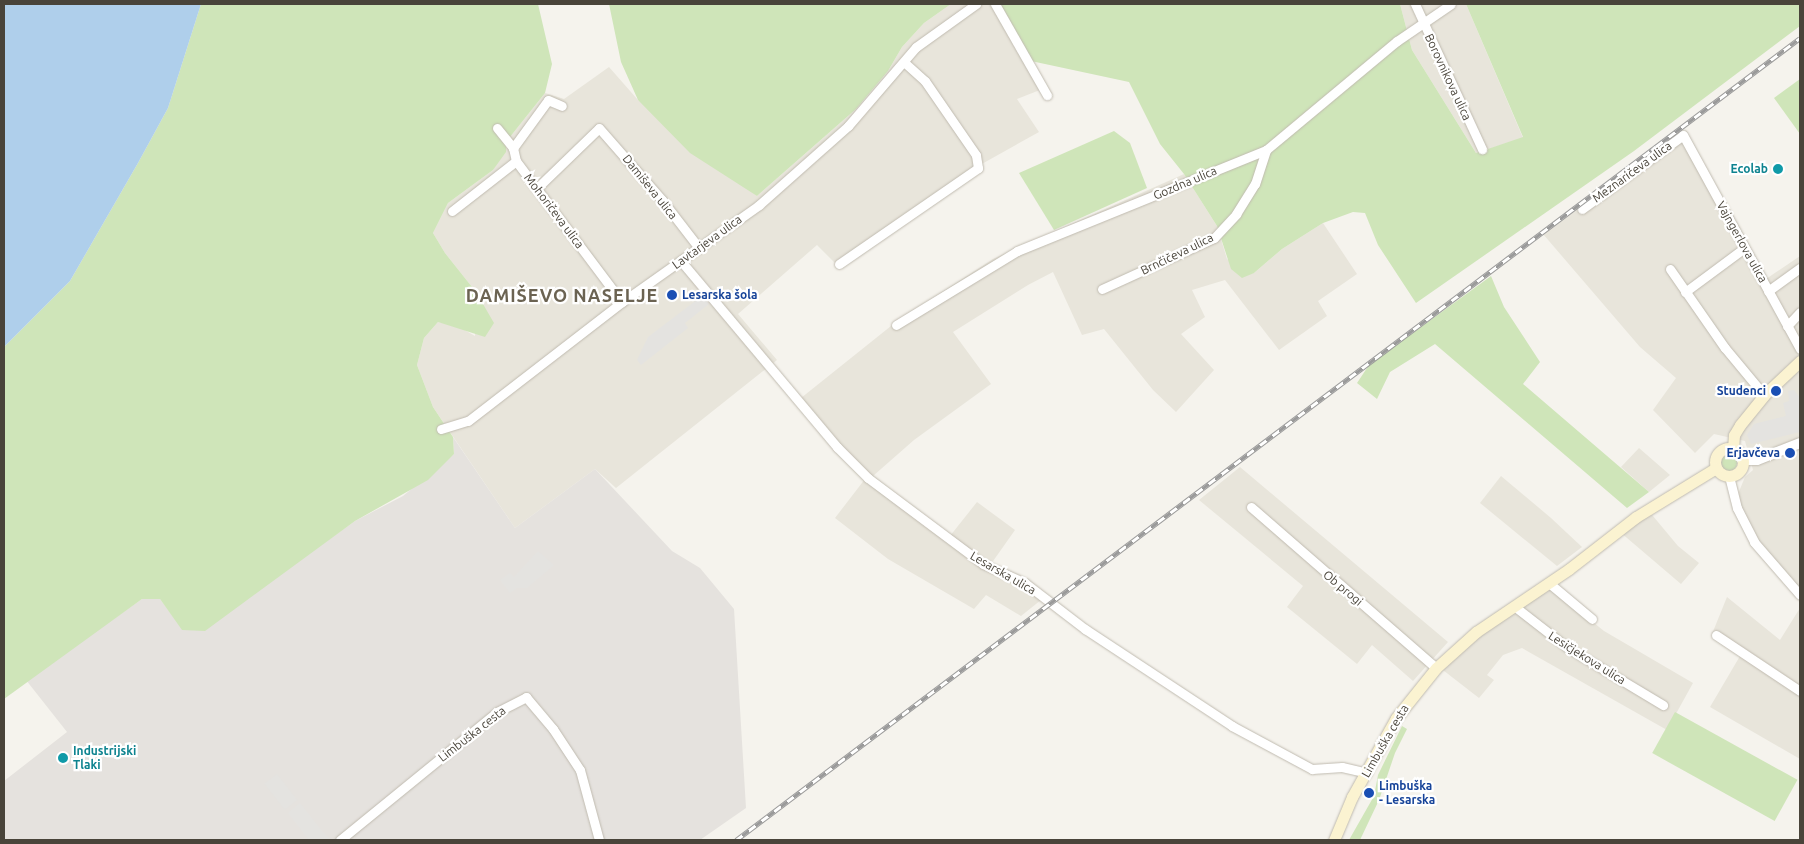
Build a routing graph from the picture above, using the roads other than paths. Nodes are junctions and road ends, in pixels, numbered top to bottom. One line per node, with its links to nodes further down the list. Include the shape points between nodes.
1 (976, 4): 6 (street, Lavtarjeva ulica, via 926,38)
2 (995, 4): 7 (street)
3 (1415, 4): 5 (street, Borovnikova ulica)
4 (1451, 4): 5 (street, Gozdna ulica)
5 (1423, 22): 12 (street, Borovnikova ulica); 13 (street, Gozdna ulica)
6 (904, 62): 18 (street, Lavtarjeva ulica, via 848,126 758,205); 21 (street, via 925,80 976,155 978,168)
7 (1047, 95)
8 (562, 106): 11 (street, via 548,100)
9 (497, 128): 11 (street)
10 (1683, 135): 16 (street, Meznaričeva ulica); 19 (street, Vajngerlova ulica)
11 (513, 148): 14 (street)
12 (1482, 149)
13 (1266, 150): 24 (street, Brnčičeva ulica, via 1255,184 1236,214 1214,238); 29 (street, Gozdna ulica, via 1017,251)
14 (516, 161): 15 (street, Mohoričeva ulica); 17 (street, Mohoričeva ulica)
15 (537, 188): 18 (street, Damiševa ulica, via 599,128); 27 (street, Mohoričeva ulica)
16 (1582, 209)
17 (452, 211)
18 (699, 248): 20 (street, Lavtarjeva ulica)
19 (1744, 249): 25 (street, Vajngerlova ulica); 26 (street)
20 (681, 261): 27 (street, Lavtarjeva ulica); 49 (street, Lesarska ulica, via 837,447 883,490 983,564 1037,592 1085,629 1232,726 1312,769 1342,767)
21 (839, 264)
22 (1800, 268): 25 (street)
23 (1670, 269): 26 (street)
24 (1102, 289)
25 (1768, 291): 30 (street, Vajngerlova ulica)
26 (1685, 292): 33 (street)
27 (622, 302): 34 (street, Lavtarjeva ulica, via 468,421)
28 (1800, 312): 30 (street)
29 (896, 325)
30 (1787, 326): 31 (street, Vajngerlova ulica)
31 (1800, 349)
32 (1800, 361): 33 (main road)
33 (1764, 395): 36 (main road, via 1734,435)
34 (441, 429)
35 (1800, 443): 37 (street, via 1757,460)
36 (1733, 449): 37 (main road); 38 (main road, via 1724,449 1717,454)
37 (1742, 460): 39 (main road, via 1739,471)
38 (1716, 468): 39 (main road); 41 (main road, Limbuška cesta, via 1648,509)
39 (1729, 476): 42 (street, via 1737,508 1754,542)
40 (1251, 507): 46 (street, Ob progi)
41 (1549, 583): 43 (main road, Limbuška cesta); 44 (street)
42 (1800, 595)
43 (1514, 606): 46 (main road, Limbuška cesta, via 1476,632); 48 (street, Lesičjekova ulica, via 1568,648)
44 (1592, 619)
45 (1716, 635): 47 (street)
46 (1436, 668): 49 (main road, Limbuška cesta, via 1396,718)
47 (1800, 691)
48 (1663, 705)
49 (1366, 773): 52 (main road, Limbuška cesta)
50 (340, 840): 51 (street, Limbuška cesta, via 497,712 526,698 553,728 580,770)
51 (599, 840)
52 (1334, 840)

